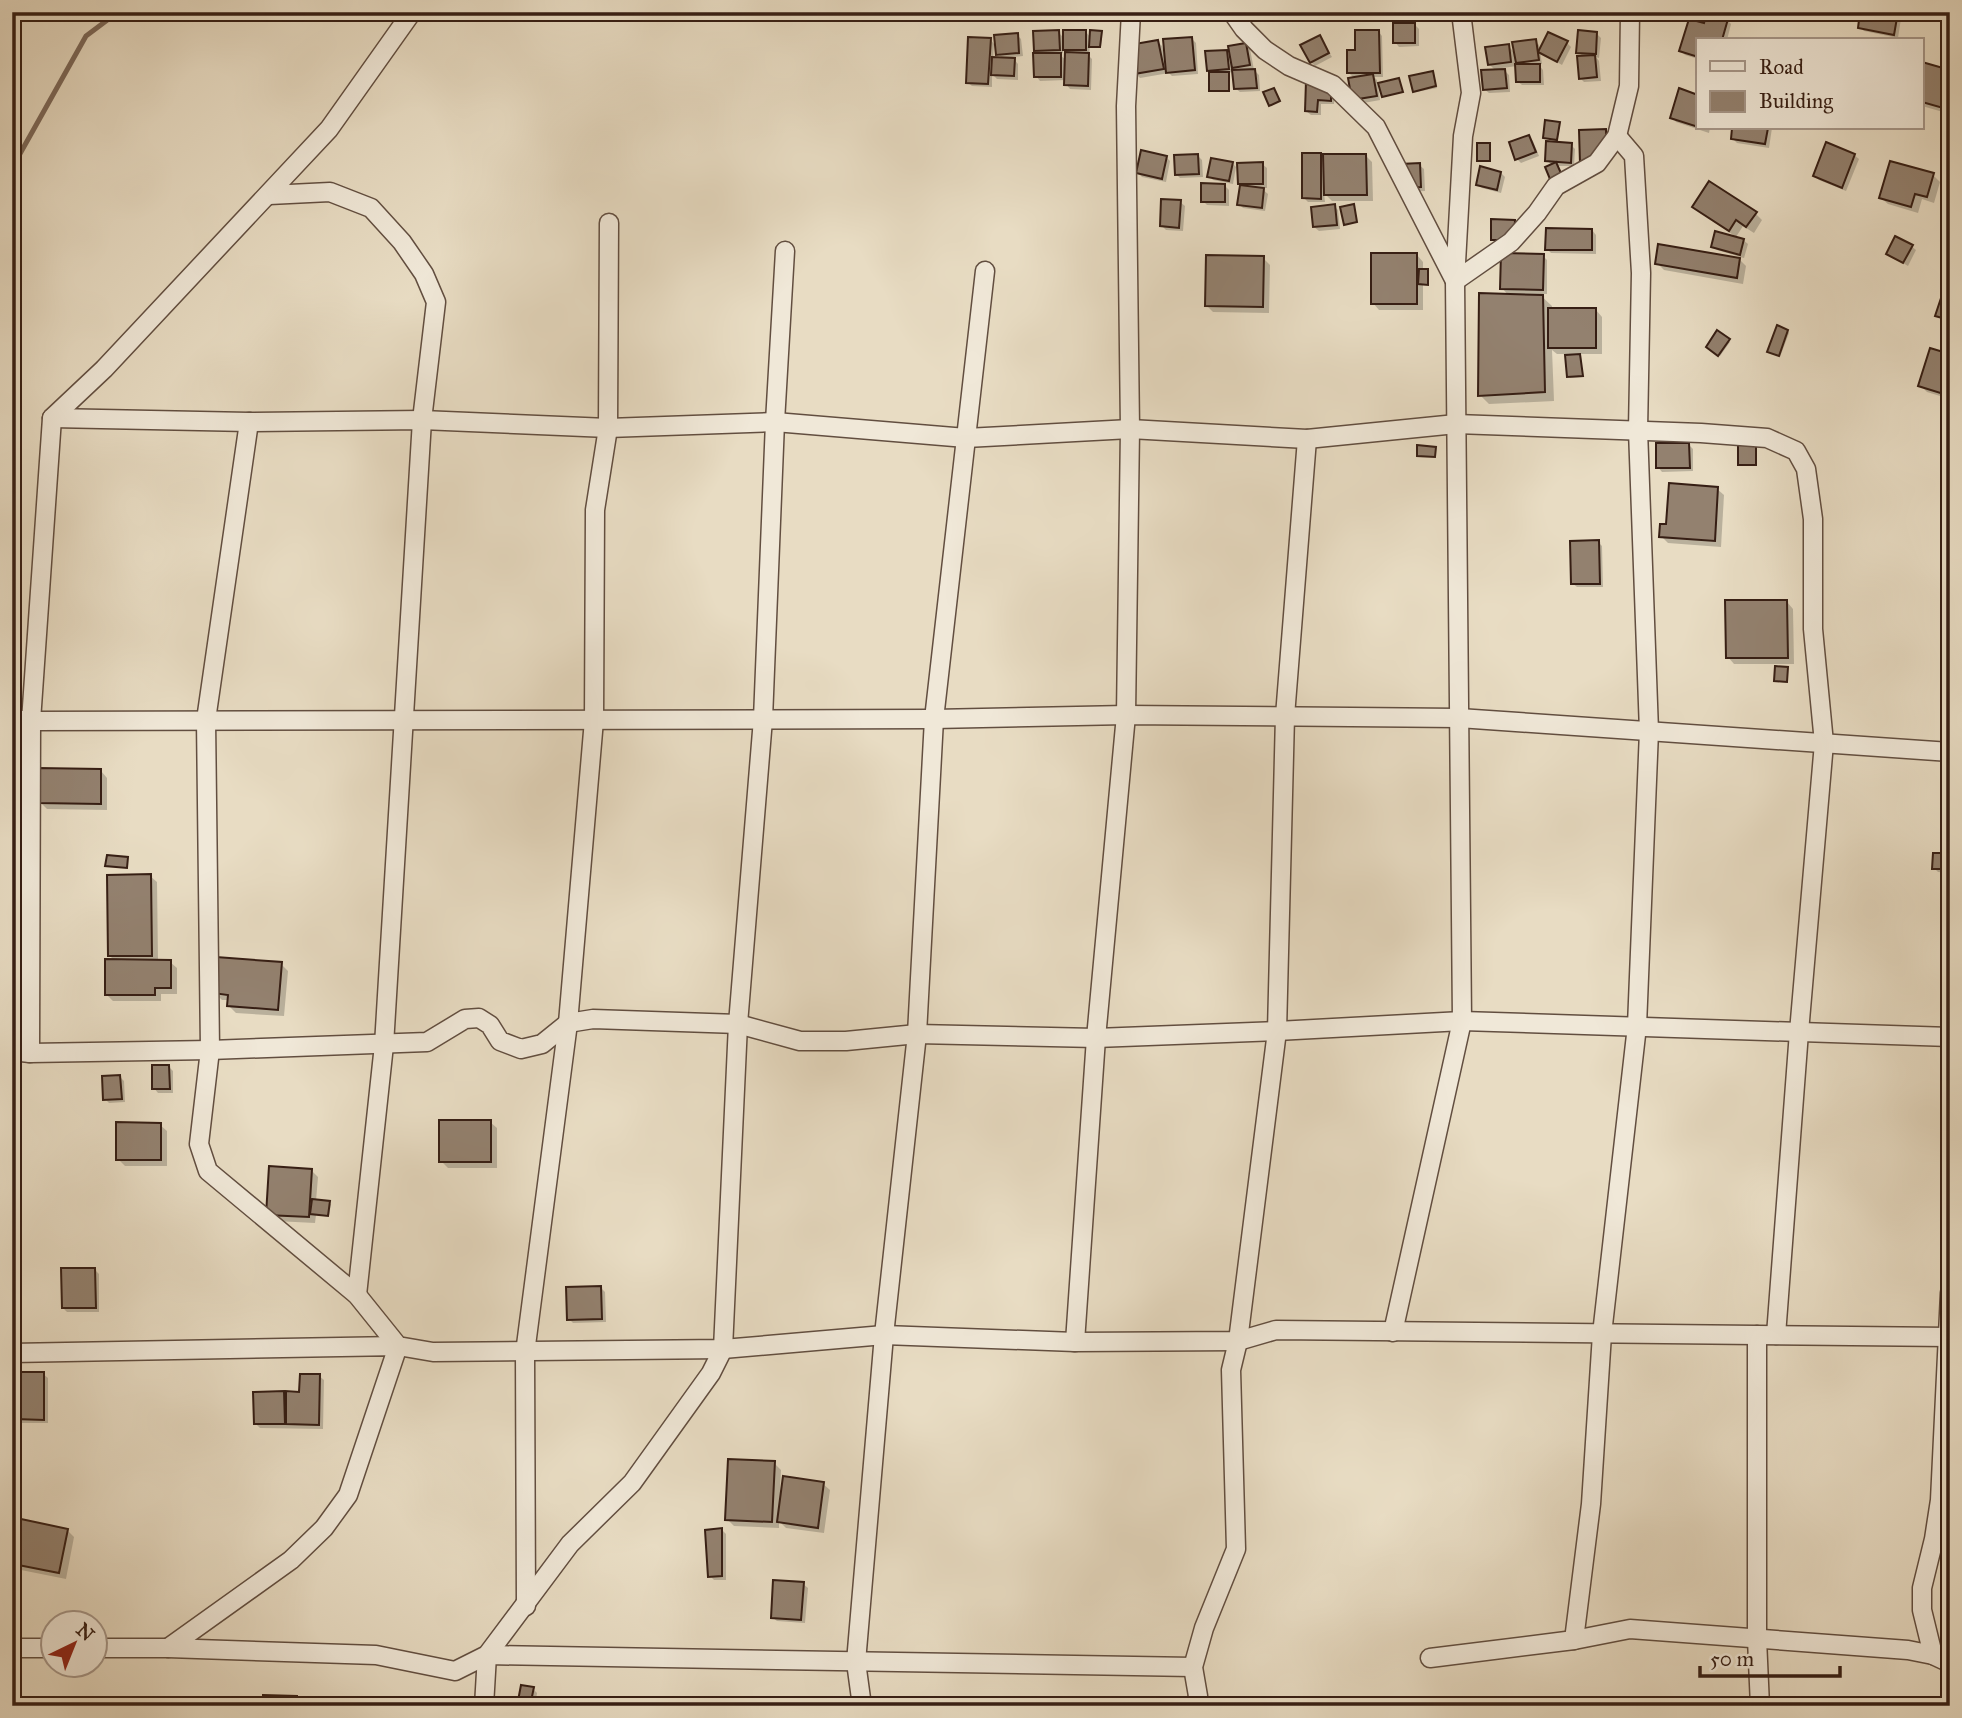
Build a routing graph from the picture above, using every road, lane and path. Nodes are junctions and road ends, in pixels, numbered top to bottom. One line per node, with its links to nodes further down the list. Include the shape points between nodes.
1 (412, 12): 7 (street, via 329,129)
2 (1131, 12): 18 (street, via 1126,106)
3 (1232, 12): 11 (street, via 1265,50 1333,85 1376,127)
4 (1461, 12): 11 (street, via 1471,93 1463,136)
5 (1630, 12): 6 (street, via 1629,86)
6 (1617, 136): 11 (street, via 1597,163 1556,186 1511,242); 19 (street, via 1634,156 1640,273)
7 (269, 194): 12 (street); 13 (street, via 330,192 371,208 424,274 436,302)
8 (608, 223): 17 (street)
9 (785, 251): 15 (street)
10 (985, 271): 20 (street)
11 (1455, 281): 16 (street)
12 (52, 418): 14 (street); 31 (street)
13 (422, 420): 14 (street); 17 (street); 29 (street)
14 (249, 422): 28 (street)
15 (775, 422): 17 (street); 20 (street); 26 (street)
16 (1456, 424): 19 (street); 21 (street); 24 (street)
17 (608, 428): 30 (street, via 595,510)
18 (1130, 429): 20 (street); 21 (street); 22 (street)
19 (1638, 430): 32 (street); 33 (street, via 1767,438 1796,451 1806,469 1813,519 1813,629)
20 (966, 438): 27 (street)
21 (1307, 439): 23 (street)
22 (1126, 715): 23 (street); 27 (street); 43 (street)
23 (1285, 716): 24 (street); 39 (street)
24 (1459, 718): 32 (street); 35 (street)
25 (12, 719): 31 (street)
26 (763, 719): 27 (street); 30 (street); 37 (street)
27 (934, 719): 41 (street)
28 (206, 720): 29 (street); 31 (street); 45 (street)
29 (405, 720): 30 (street); 44 (street)
30 (594, 720): 36 (street)
31 (31, 721): 46 (street)
32 (1649, 731): 33 (street); 38 (street)
33 (1824, 743): 34 (street); 40 (street)
34 (1950, 752)
35 (1462, 1021): 38 (street); 39 (street); 49 (street)
36 (568, 1023): 37 (street, via 593,1019); 44 (street, via 542,1044 521,1049 500,1041 479,1018 465,1018 427,1042); 60 (street)
37 (738, 1024): 41 (street, via 800,1041); 58 (street)
38 (1637, 1027): 40 (street); 50 (street)
39 (1277, 1031): 43 (street); 55 (street)
40 (1799, 1032): 42 (street); 53 (street)
41 (917, 1034): 43 (street); 51 (street)
42 (1950, 1037)
43 (1096, 1038): 56 (street)
44 (384, 1045): 45 (street); 48 (street)
45 (210, 1050): 46 (street); 48 (street, via 199,1144 208,1171)
46 (21, 1052)
47 (1950, 1293): 54 (street)
48 (357, 1295): 57 (street)
49 (1393, 1332): 50 (street); 55 (street, via 1276,1330)
50 (1602, 1334): 52 (street); 63 (street, via 1591,1504)
51 (884, 1335): 56 (street); 58 (street); 71 (street)
52 (1757, 1335): 53 (street); 62 (street)
53 (1776, 1335): 54 (street)
54 (1948, 1337): 70 (street, via 1940,1500 1922,1588 1922,1610)
55 (1238, 1341): 56 (street); 72 (street, via 1231,1370 1236,1549 1204,1628)
56 (1075, 1342)
57 (398, 1346): 59 (street); 60 (street, via 433,1352); 67 (street, via 348,1495 324,1528 291,1560)
58 (723, 1349): 60 (street); 61 (street, via 712,1373 632,1483 570,1544)
59 (12, 1353)
60 (525, 1353): 61 (street)
61 (526, 1606): 68 (street)
62 (1757, 1639): 63 (street, via 1630,1629); 70 (street, via 1908,1650); 76 (street)
63 (1574, 1640): 69 (street)
64 (12, 1648): 65 (street)
65 (38, 1648)
66 (108, 1648): 67 (street)
67 (168, 1648): 68 (street, via 376,1655 455,1671)
68 (487, 1656): 71 (street); 73 (street)
69 (1430, 1658)
70 (1941, 1659)
71 (856, 1662): 72 (street); 74 (street)
72 (1194, 1667): 75 (street)
73 (484, 1706)
74 (862, 1706)
75 (1195, 1706)
76 (1760, 1706)

